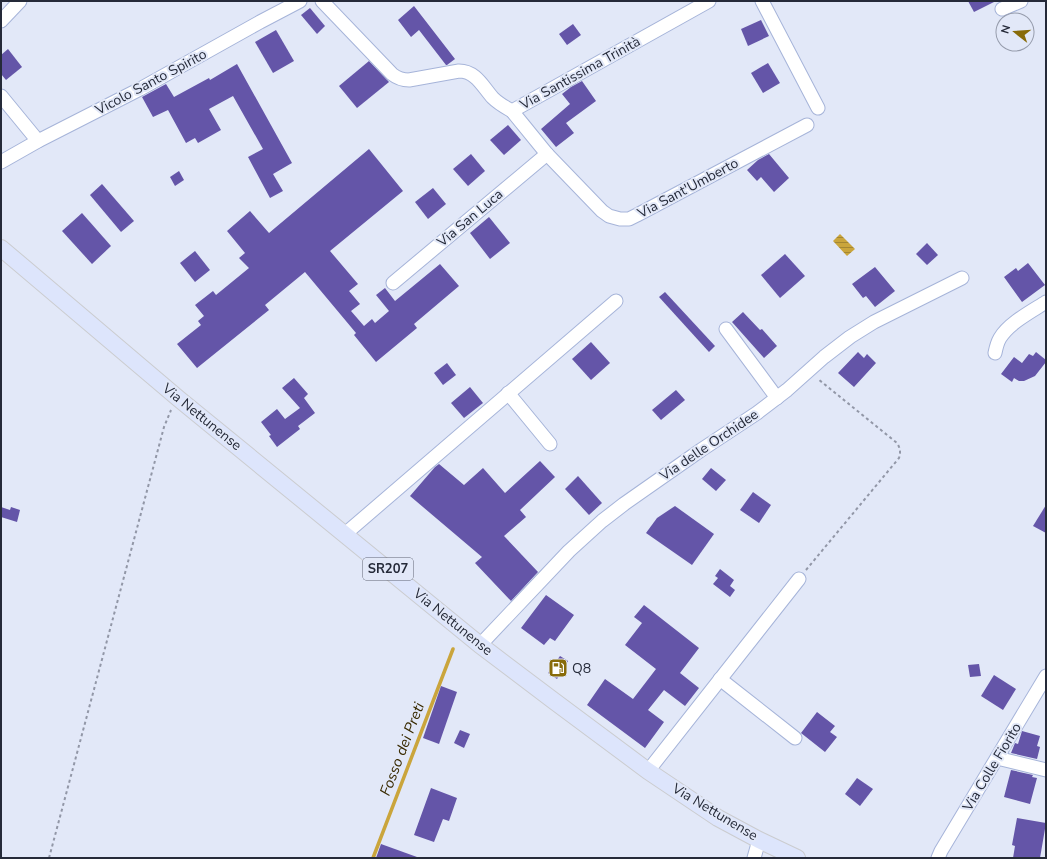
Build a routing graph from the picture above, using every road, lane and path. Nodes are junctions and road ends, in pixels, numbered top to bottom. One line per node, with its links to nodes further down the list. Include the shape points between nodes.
1 (20, 1): 8 (street)
2 (300, 1): 13 (street, Vicolo Santo Spirito, via 140,89)
3 (322, 1): 11 (street, Via Santissima Trinità, via 394,75 409,80 459,71 467,72 474,76 495,100)
4 (709, 1): 11 (street, Via Santissima Trinità)
5 (762, 1): 10 (street)
6 (1021, 1): 7 (street)
7 (1002, 9)
8 (1, 22)
9 (1, 96): 13 (street)
10 (818, 108)
11 (512, 111): 14 (street, Via Sant'Umberto)
12 (807, 125): 14 (street, Via Sant'Umberto, via 629,219 612,218 602,211)
13 (38, 141): 15 (street, Vicolo Santo Spirito)
14 (547, 154): 18 (street, Via San Luca)
15 (1, 162)
16 (1, 248): 26 (main road, Via Nettunense / SR207)
17 (962, 278): 23 (street, Via delle Orchidee, via 868,325 842,342)
18 (393, 283)
19 (616, 300): 24 (street)
20 (1046, 302): 22 (street, via 1006,331)
21 (726, 329): 25 (street)
22 (995, 353)
23 (807, 371): 25 (street, Via delle Orchidee); 29 (path, via 897,443 900,454)
24 (508, 393): 27 (street); 28 (street)
25 (777, 398): 30 (street, Via delle Orchidee, via 602,521 558,562)
26 (179, 399): 28 (main road, Via Nettunense / SR207); 38 (path, via 170,411 164,427)
27 (550, 444)
28 (345, 534): 30 (main road, Via Nettunense / SR207)
29 (799, 579): 32 (street)
30 (480, 645): 36 (main road, Via Nettunense / SR207)
31 (1046, 676): 34 (street, Via Colle Fiorito)
32 (720, 679): 33 (street); 36 (street)
33 (795, 738)
34 (997, 758): 35 (street); 41 (street, Via Colle Fiorito)
35 (1046, 770)
36 (648, 771): 37 (main road, Via Nettunense / SR207, via 718,818)
37 (759, 840): 39 (street); 40 (main road, Via Nettunense / SR207)
38 (49, 858)
39 (754, 858)
40 (797, 858)
41 (938, 858)

